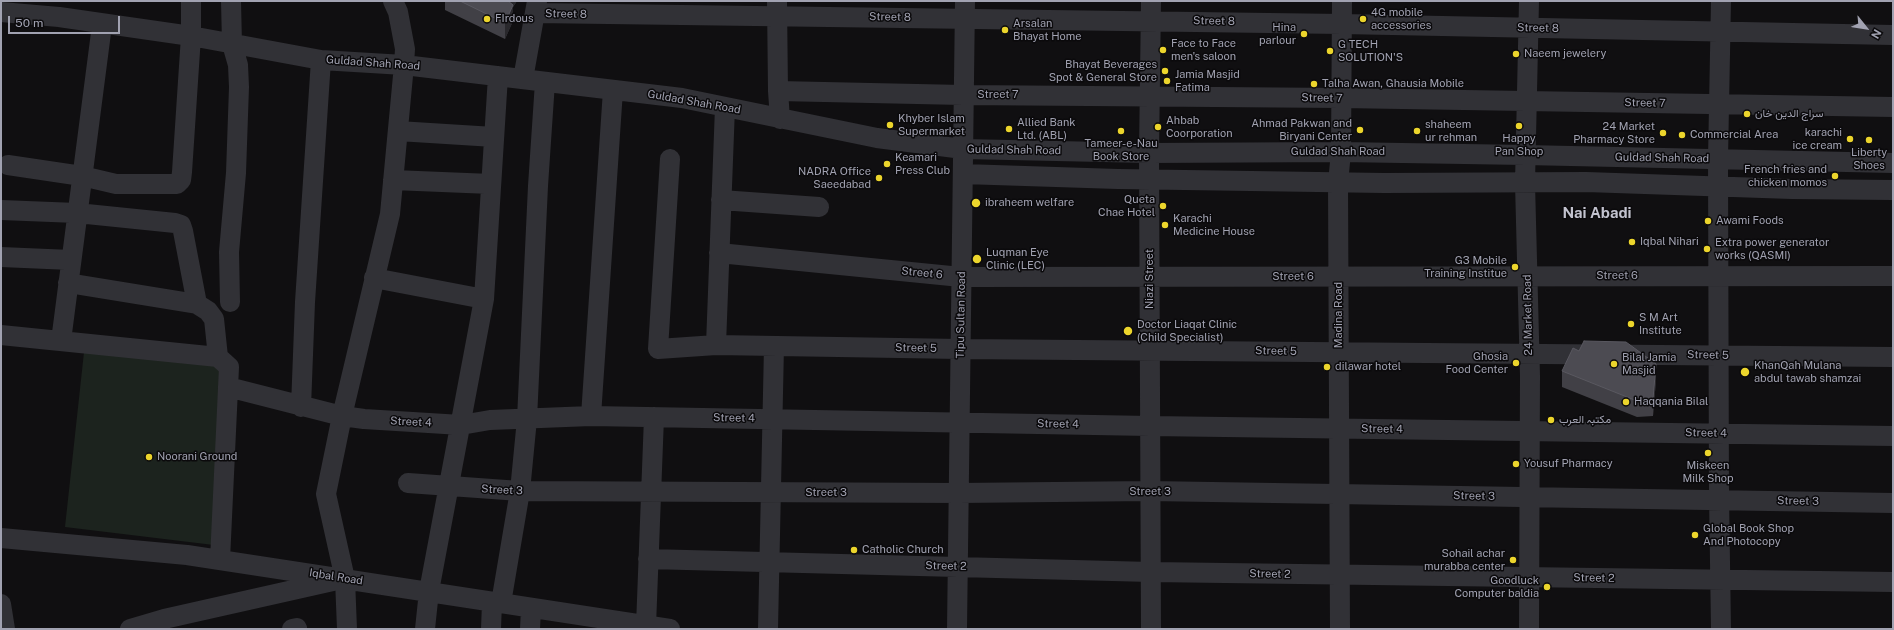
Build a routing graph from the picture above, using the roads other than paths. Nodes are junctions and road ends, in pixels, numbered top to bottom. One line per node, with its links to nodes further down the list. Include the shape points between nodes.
1 (191, 1): 19 (street)
2 (231, 1): 21 (street)
3 (393, 1): 23 (street, via 398,12 405,49)
4 (1151, 1): 14 (street, Niazi Street)
5 (1342, 1): 15 (street, Madina Road)
6 (1529, 1): 17 (street, 24 Market Road)
7 (1721, 1): 18 (street)
8 (536, 7): 9 (street, Street 8); 25 (street)
9 (652, 8): 10 (street, Street 8)
10 (777, 8): 12 (street, Street 8); 28 (street)
11 (59, 9): 13 (street, Guldad Shah Road); 16 (street, Guldad Shah Road)
12 (964, 9): 14 (street, Street 8); 29 (street, Tipu Sultan Road)
13 (1, 12)
14 (1150, 20): 15 (street, Street 8); 30 (street, Niazi Street)
15 (1342, 24): 17 (street, Street 8); 31 (street, Madina Road)
16 (102, 25): 19 (street, Guldad Shah Road); 48 (street)
17 (1528, 28): 18 (street, Street 8); 32 (street, 24 Market Road)
18 (1720, 32): 20 (street, Street 8); 33 (street)
19 (191, 36): 21 (street, Guldad Shah Road); 48 (street, via 181,180 177,184 116,184)
20 (1893, 36)
21 (232, 44): 22 (street, Guldad Shah Road); 72 (street, via 238,65 239,87 230,252)
22 (321, 60): 23 (street, Guldad Shah Road); 86 (street, via 305,302)
23 (404, 65): 24 (street, Guldad Shah Road); 37 (street)
24 (498, 76): 25 (street, Guldad Shah Road); 38 (street)
25 (523, 79): 26 (street, Guldad Shah Road)
26 (545, 82): 27 (street, Guldad Shah Road); 90 (street)
27 (613, 90): 35 (street, Guldad Shah Road, via 682,98); 88 (street)
28 (778, 91): 29 (street, Street 7); 36 (street)
29 (964, 95): 30 (street, Street 7); 39 (street, Tipu Sultan Road)
30 (1150, 97): 31 (street, Street 7); 41 (street, Niazi Street)
31 (1341, 98): 32 (street, Street 7); 40 (street, Madina Road)
32 (1526, 101): 33 (street, Street 7); 42 (street, 24 Market Road)
33 (1719, 104): 34 (street, Street 7); 44 (street)
34 (1893, 106)
35 (725, 107): 36 (street, Guldad Shah Road); 56 (street)
36 (780, 119): 39 (street, Guldad Shah Road, via 877,138)
37 (398, 131): 38 (street); 49 (street)
38 (494, 137): 53 (street)
39 (963, 149): 41 (street, Guldad Shah Road); 47 (street, Tipu Sultan Road)
40 (1340, 152): 41 (street, Guldad Shah Road); 42 (street, Guldad Shah Road); 52 (street, Madina Road)
41 (1149, 153): 50 (street, Niazi Street)
42 (1525, 155): 44 (street, Guldad Shah Road); 51 (street, 24 Market Road)
43 (670, 159): 76 (street, Street 5, via 658,349)
44 (1718, 159): 45 (street, Guldad Shah Road); 54 (street)
45 (1893, 163)
46 (8, 165): 48 (street)
47 (962, 174): 50 (street); 66 (street, Tipu Sultan Road)
48 (82, 176): 59 (street)
49 (393, 180): 53 (street); 69 (street, via 390,214)
50 (1150, 180): 52 (street); 67 (street, Niazi Street)
51 (1525, 182): 52 (street); 54 (street); 63 (street, 24 Market Road)
52 (1338, 183): 68 (street, Madina Road)
53 (491, 184): 71 (street)
54 (1719, 186): 55 (street); 64 (street)
55 (1893, 190)
56 (721, 200): 57 (street); 60 (street)
57 (818, 208)
58 (1, 210): 59 (street)
59 (77, 213): 62 (street); 73 (street, via 181,225)
60 (719, 253): 66 (street, Street 6); 76 (street)
61 (1, 257): 62 (street)
62 (71, 260): 70 (street)
63 (1528, 276): 64 (street, Street 6); 68 (street, Street 6); 81 (street, 24 Market Road)
64 (1719, 276): 65 (street, Street 6); 82 (street)
65 (1893, 276)
66 (961, 277): 67 (street, Street 6); 78 (street, Tipu Sultan Road)
67 (1150, 277): 68 (street, Street 6); 79 (street, Niazi Street)
68 (1338, 277): 80 (street, Madina Road)
69 (374, 278): 71 (street); 87 (street)
70 (68, 283): 73 (street); 75 (street)
71 (484, 299): 93 (street)
72 (230, 302)
73 (197, 304): 83 (street, via 208,311 214,319)
74 (1, 335): 75 (street)
75 (61, 341): 83 (street)
76 (716, 345): 77 (street, Street 5)
77 (774, 346): 78 (street, Street 5); 91 (street)
78 (960, 349): 79 (street, Street 5); 92 (street, Tipu Sultan Road)
79 (1150, 350): 80 (street, Street 5); 94 (street, Niazi Street)
80 (1339, 351): 81 (street, Street 5); 95 (street, Madina Road)
81 (1529, 353): 82 (street, Street 5); 96 (street, 24 Market Road)
82 (1719, 355): 84 (street, Street 5); 97 (street)
83 (218, 357): 85 (street, via 229,367)
84 (1893, 357)
85 (228, 387): 86 (street, Street 4); 112 (street)
86 (301, 407): 87 (street, Street 4)
87 (342, 416): 93 (street, Street 4); 118 (street, via 326,494)
88 (591, 416): 89 (street, Street 4); 90 (street, Street 4)
89 (654, 417): 91 (street, Street 4); 103 (street)
90 (527, 419): 93 (street, Street 4, via 490,420); 101 (street)
91 (773, 419): 92 (street, Street 4); 104 (street)
92 (959, 422): 94 (street, Street 4); 105 (street, Tipu Sultan Road)
93 (461, 425): 100 (street)
94 (1150, 426): 95 (street, Street 4); 102 (street, Niazi Street)
95 (1339, 428): 96 (street, Street 4); 106 (street, Madina Road)
96 (1530, 431): 97 (street, Street 4); 107 (street, 24 Market Road)
97 (1719, 433): 98 (street, Street 4); 108 (street)
98 (1893, 436)
99 (408, 483): 100 (street, Street 3)
100 (449, 486): 101 (street, Street 3); 121 (street)
101 (520, 491): 103 (street, Street 3); 122 (street)
102 (1150, 491): 105 (street, Street 3); 106 (street, Street 3); 115 (street, Niazi Street)
103 (651, 492): 104 (street, Street 3); 111 (street)
104 (771, 492): 105 (street, Street 3); 113 (street)
105 (959, 493): 114 (street, Tipu Sultan Road)
106 (1339, 494): 107 (street, Street 3); 116 (street, Madina Road)
107 (1530, 497): 108 (street, Street 3); 117 (street, 24 Market Road)
108 (1719, 500): 109 (street, Street 3); 119 (street)
109 (1893, 503)
110 (1, 538): 112 (street, Iqbal Road)
111 (648, 559): 113 (street, Street 2); 126 (street)
112 (220, 560): 118 (street, Iqbal Road)
113 (769, 562): 114 (street, Street 2); 134 (street)
114 (958, 566): 115 (street, Street 2); 135 (street, Tipu Sultan Road)
115 (1151, 572): 116 (street, Street 2); 136 (street, Niazi Street)
116 (1340, 574): 117 (street, Street 2); 137 (street, Madina Road)
117 (1529, 577): 119 (street, Street 2); 138 (street, 24 Market Road)
118 (345, 579): 121 (street, Iqbal Road); 128 (street, via 164,619); 129 (street)
119 (1720, 580): 120 (street, Street 2); 139 (street)
120 (1893, 582)
121 (429, 591): 122 (street, Iqbal Road); 130 (street)
122 (496, 602): 124 (street, Iqbal Road); 131 (street)
123 (1, 604): 127 (street)
124 (531, 608): 125 (street, Iqbal Road); 132 (street)
125 (580, 622): 126 (street, Iqbal Road)
126 (646, 626): 133 (street, Iqbal Road)
127 (5, 629)
128 (130, 629)
129 (347, 629)
130 (425, 629)
131 (491, 629)
132 (530, 629)
133 (668, 629)
134 (768, 629)
135 (957, 629)
136 (1151, 629)
137 (1340, 629)
138 (1529, 629)
139 (1721, 629)

